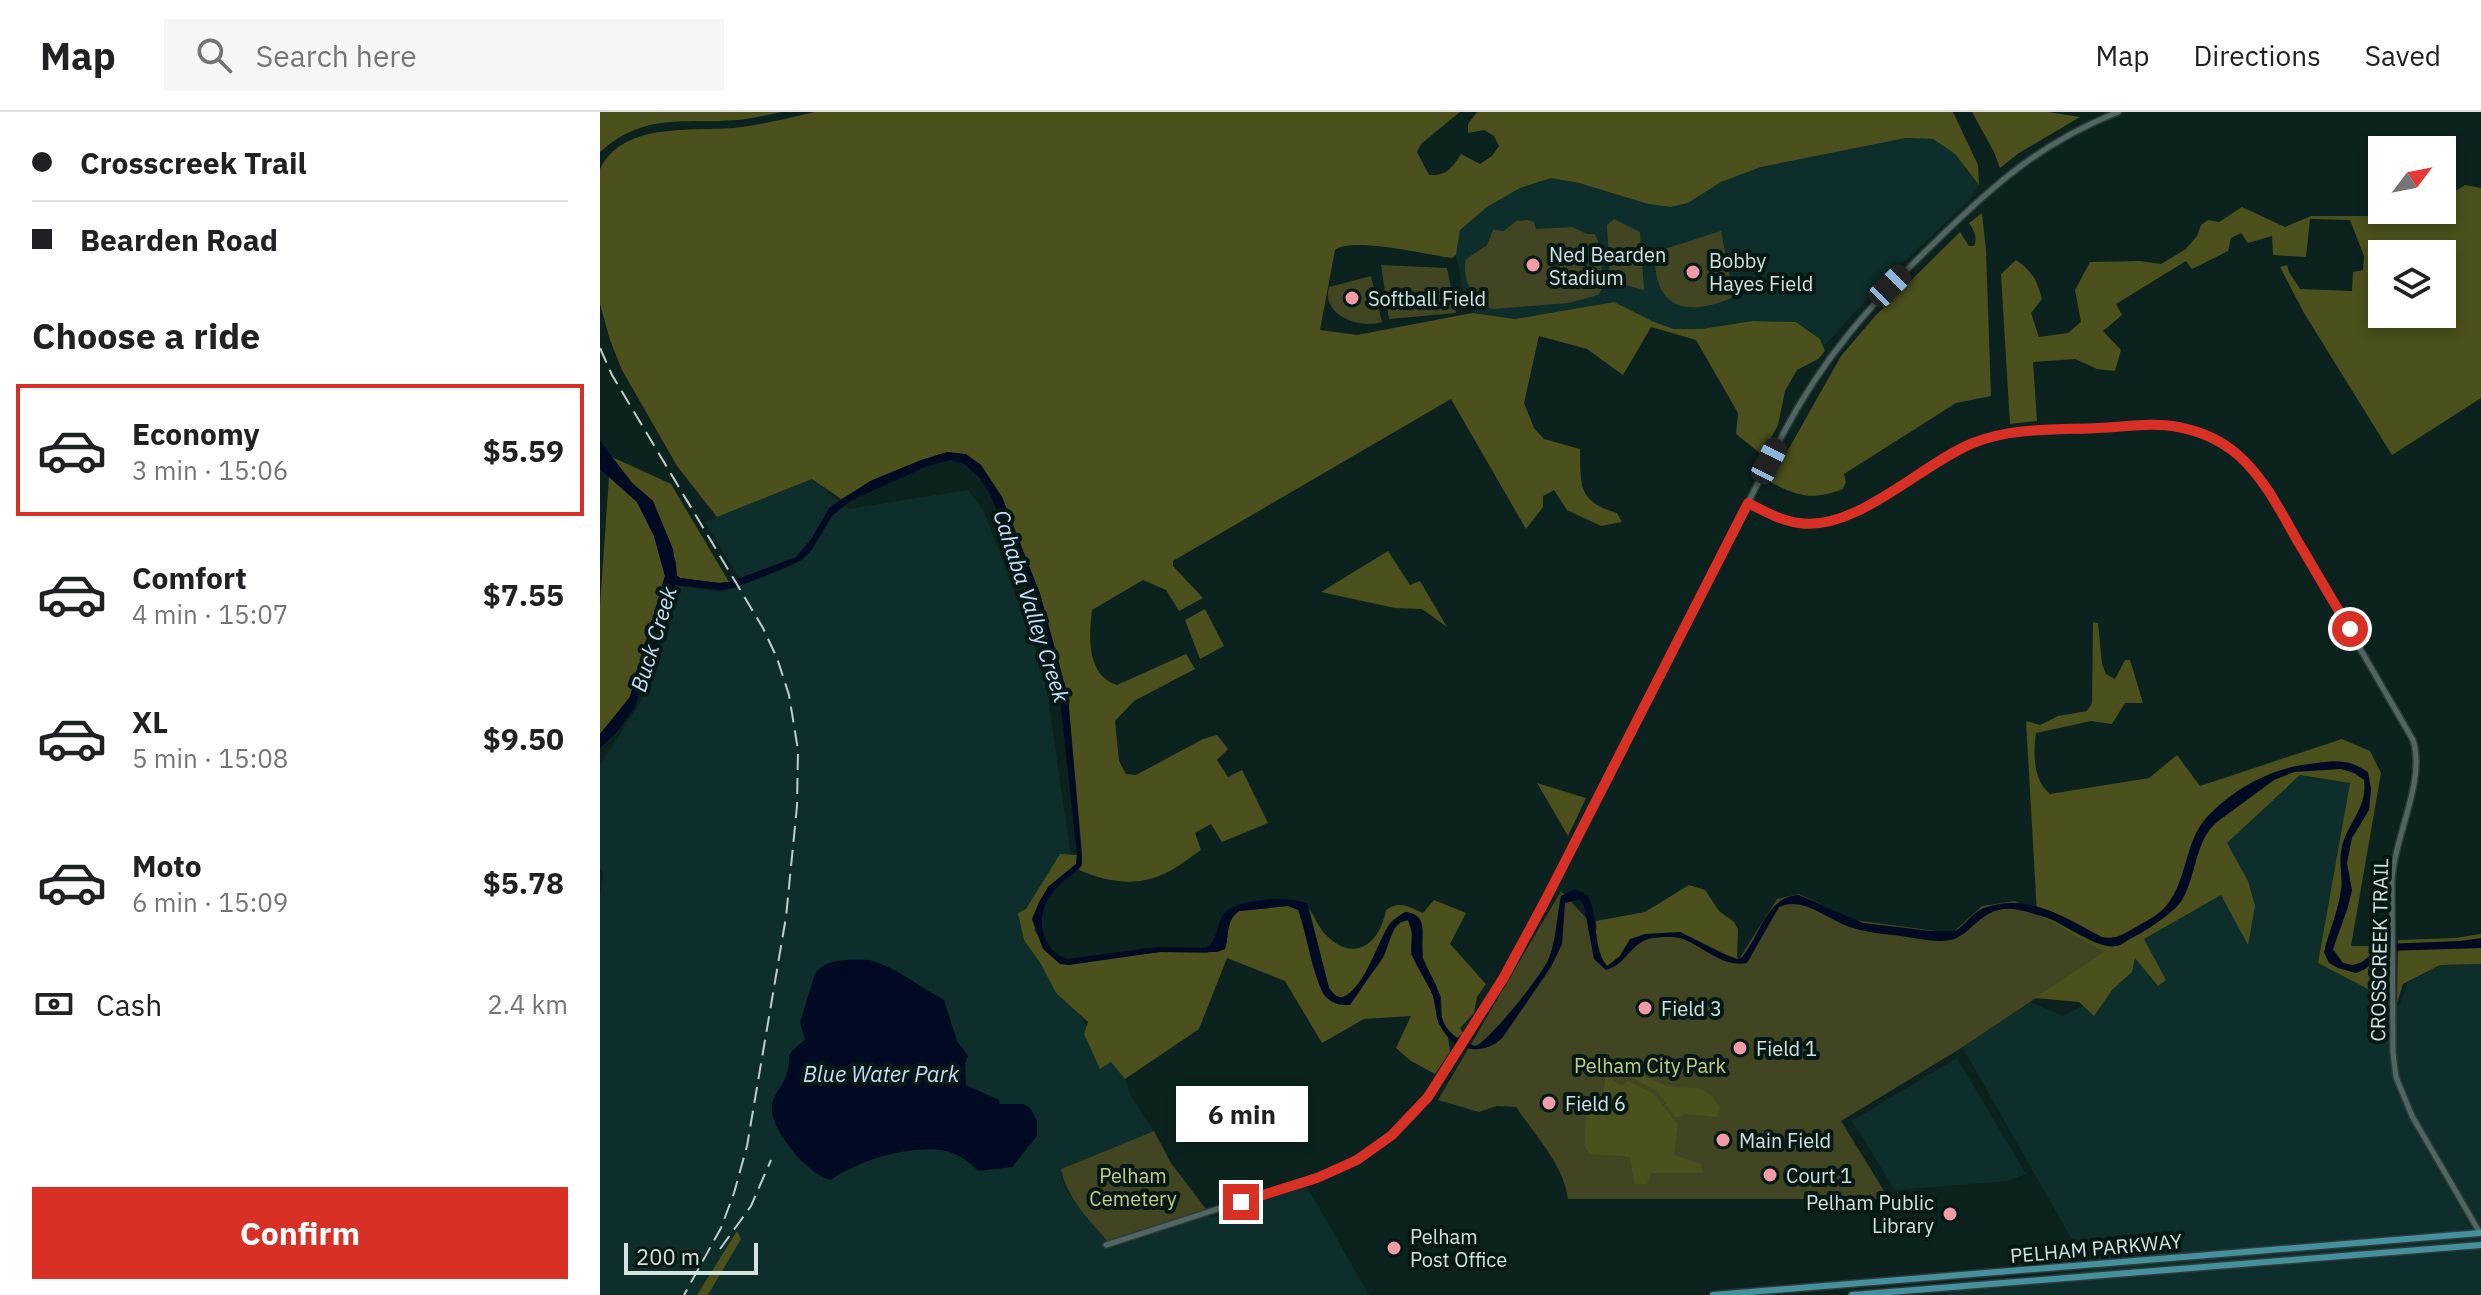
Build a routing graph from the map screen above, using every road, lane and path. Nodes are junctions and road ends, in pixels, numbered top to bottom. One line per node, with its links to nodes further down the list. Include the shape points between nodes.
1 (2118, 112): 2 (street, via 2058,140 2007,174 1879,297 1807,390)
2 (1748, 503): 3 (street, CROSSCREEK TRAIL, via 1795,523 1835,520 1959,449 2020,432 2165,426 2203,434 2248,464 2413,740 2415,774 2392,872 2393,1062 2399,1089); 4 (street, via 1507,971 1417,1111 1357,1160 1317,1178)
3 (2481, 1235): 5 (main road, PELHAM PARKWAY)
4 (1106, 1245)
5 (2330, 1245): 7 (main road, PELHAM PARKWAY); 9 (main road)
6 (2481, 1245): 9 (main road, PELHAM PARKWAY)
7 (2273, 1250): 8 (main road, PELHAM PARKWAY); 11 (main road)
8 (2215, 1255): 10 (main road, PELHAM PARKWAY); 13 (main road)
9 (2331, 1256): 11 (main road, PELHAM PARKWAY)
10 (2168, 1258): 12 (main road, PELHAM PARKWAY); 14 (main road)
11 (2273, 1261): 13 (main road, PELHAM PARKWAY)
12 (2081, 1265): 15 (main road); 16 (main road, PELHAM PARKWAY)
13 (2216, 1266): 14 (main road, PELHAM PARKWAY)
14 (2180, 1269): 15 (main road, PELHAM PARKWAY)
15 (2085, 1276): 18 (main road, PELHAM PARKWAY)
16 (1940, 1277): 17 (main road, PELHAM PARKWAY); 18 (main road)
17 (1892, 1281): 19 (main road, PELHAM PARKWAY); 20 (main road)
18 (1945, 1288): 20 (main road, PELHAM PARKWAY)
19 (1802, 1292): 21 (main road, PELHAM PARKWAY)
20 (1888, 1292): 22 (main road, PELHAM PARKWAY)
21 (1713, 1295)
22 (1852, 1295)

